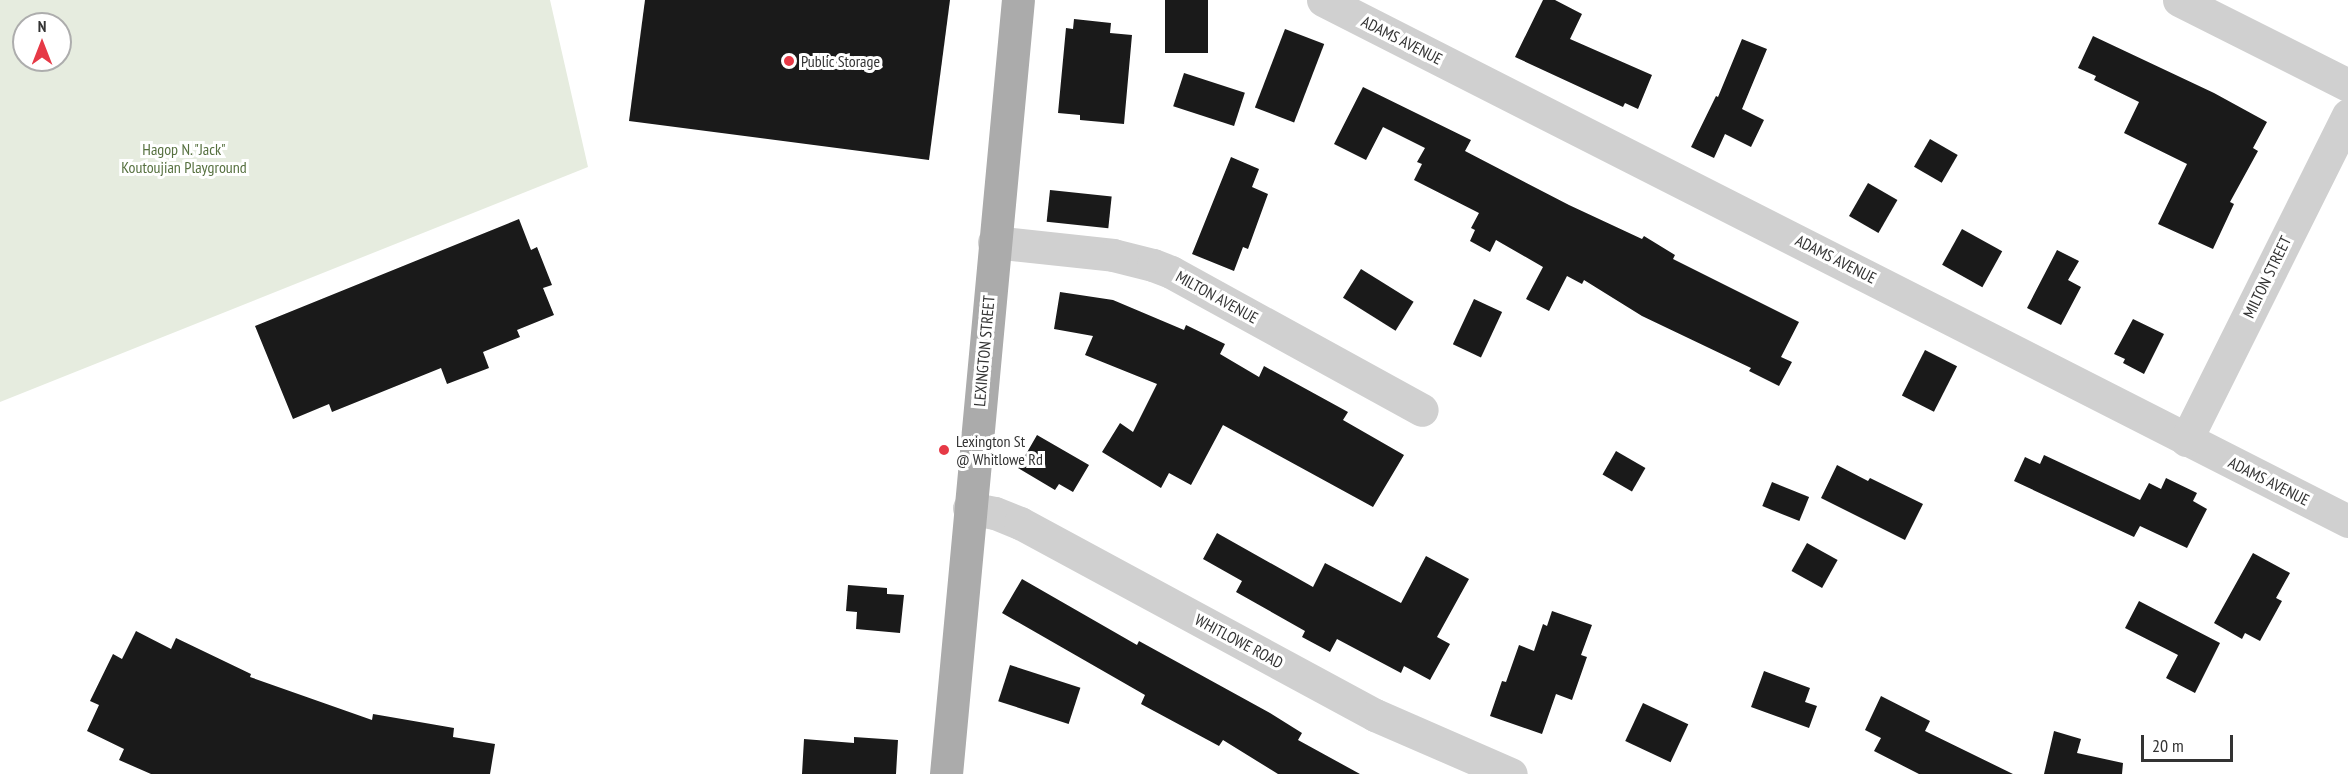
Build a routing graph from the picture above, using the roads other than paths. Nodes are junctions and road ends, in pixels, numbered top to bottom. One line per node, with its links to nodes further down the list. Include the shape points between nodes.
1 (1018, 0): 6 (main road, LEXINGTON STREET)
2 (1323, 0): 8 (street, ADAMS AVENUE)
3 (2179, 0): 4 (street)
4 (2348, 85)
5 (2348, 115): 8 (street, MILTON STREET)
6 (994, 242): 7 (street, MILTON AVENUE, via 1113,255 1172,272); 9 (main road, LEXINGTON STREET)
7 (1422, 410)
8 (2186, 440): 10 (street, ADAMS AVENUE)
9 (969, 507): 11 (main road, LEXINGTON STREET); 12 (street, WHITLOWE ROAD, via 1008,517 1384,719)
10 (2348, 521)
11 (946, 774)
12 (1511, 774)

